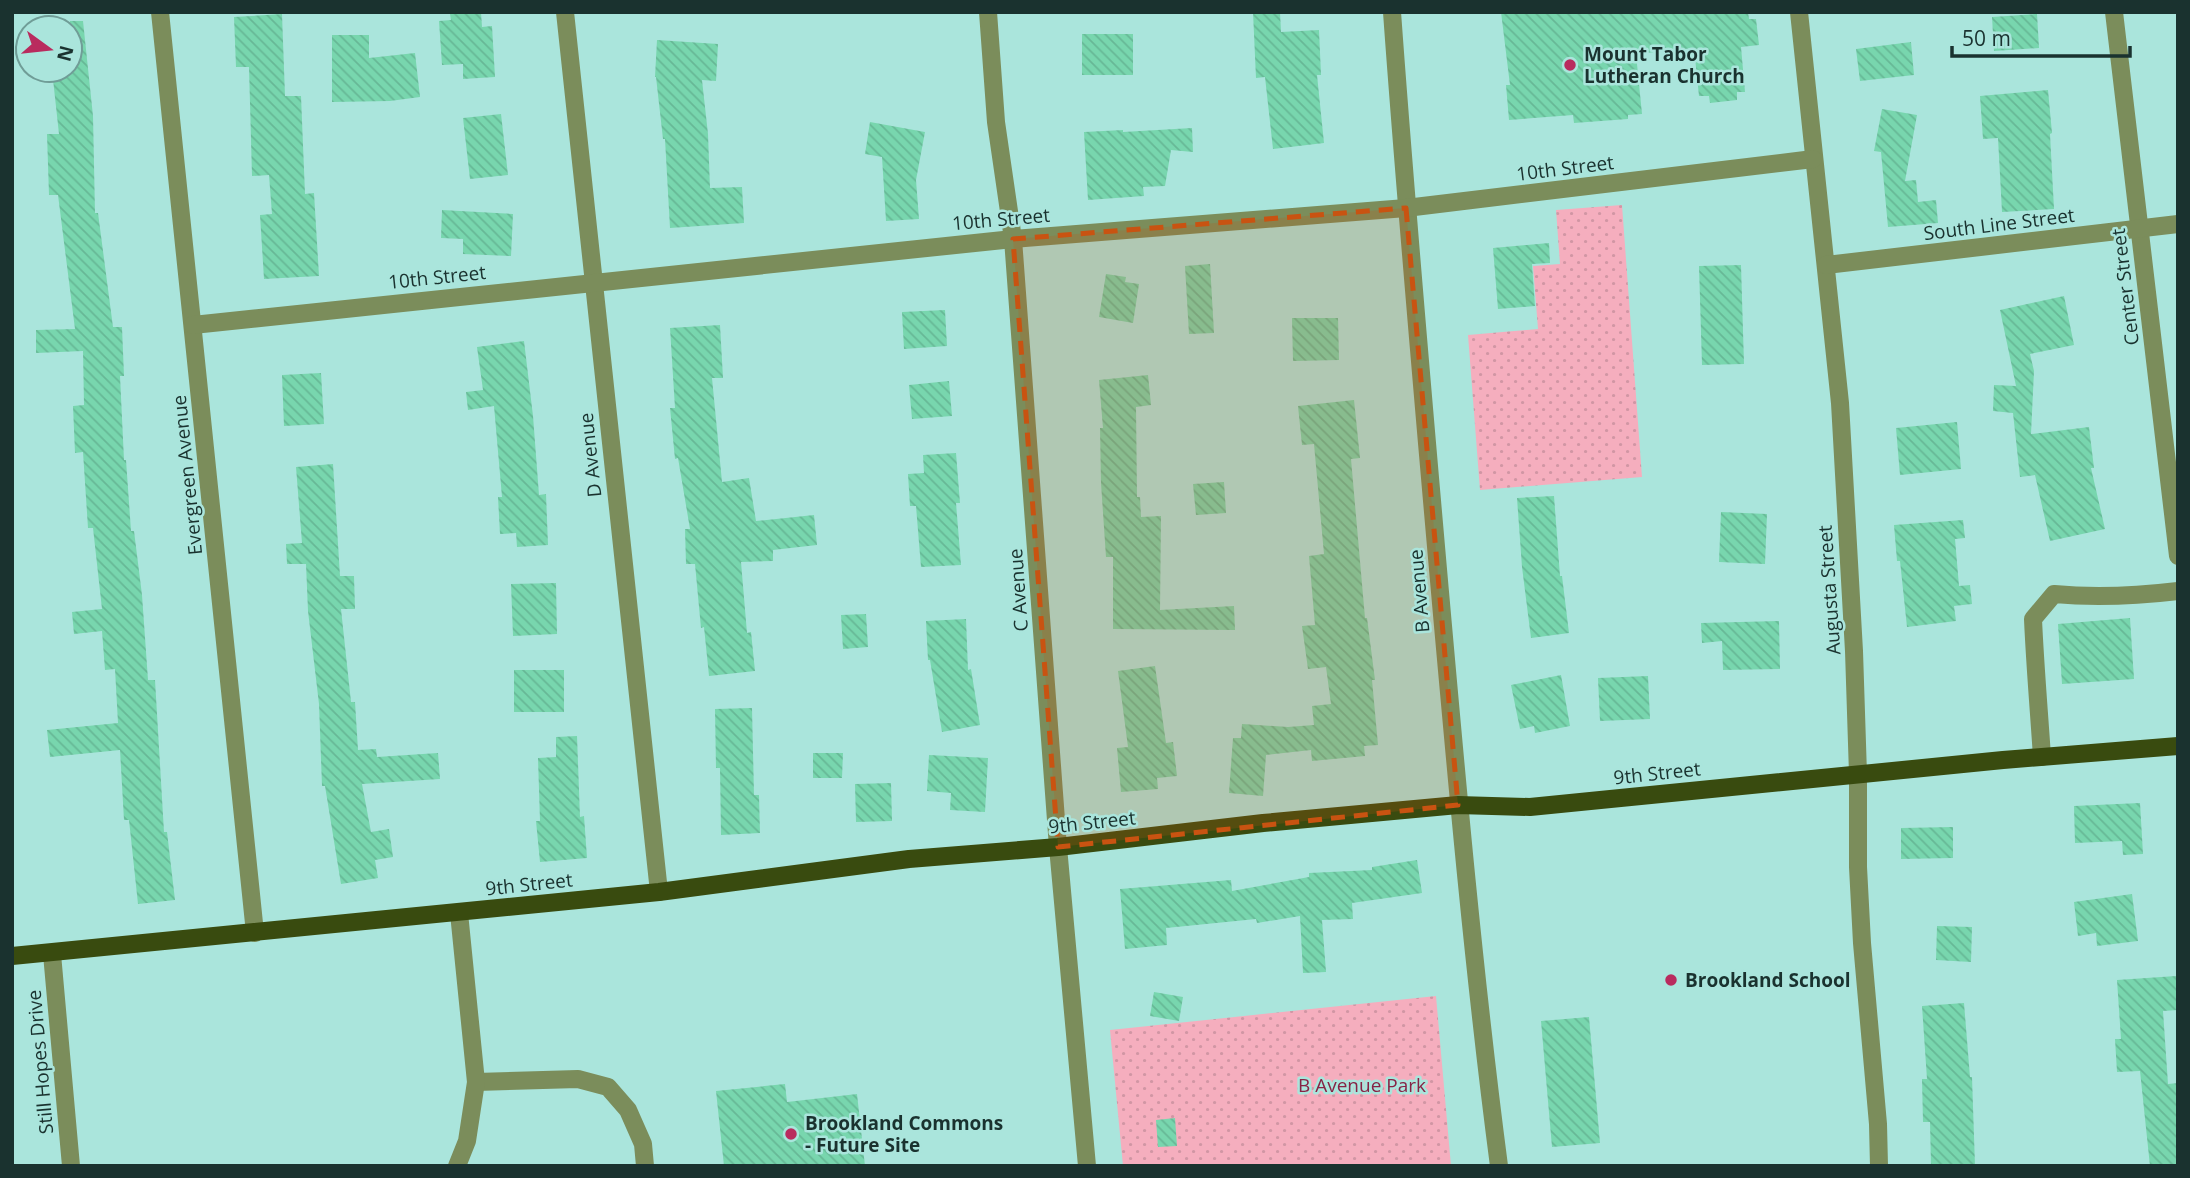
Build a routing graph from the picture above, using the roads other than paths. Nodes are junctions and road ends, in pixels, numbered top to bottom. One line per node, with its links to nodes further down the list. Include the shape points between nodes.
1 (160, 12): 14 (street, Evergreen Avenue)
2 (565, 12): 13 (street, D Avenue)
3 (988, 12): 11 (street, C Avenue, via 996,122)
4 (1392, 12): 8 (street, B Avenue)
5 (1799, 12): 7 (street, Augusta Street)
6 (2114, 12): 10 (street, Center Street)
7 (1814, 159): 8 (street, 10th Street); 12 (street, Augusta Street)
8 (1406, 208): 11 (street, 10th Street); 20 (street, B Avenue)
9 (2178, 224): 10 (street, South Line Street)
10 (2139, 228): 12 (street, South Line Street); 15 (street, Center Street)
11 (1013, 239): 13 (street, 10th Street); 21 (street, C Avenue)
12 (1826, 265): 19 (street, Augusta Street, via 1840,403)
13 (592, 282): 14 (street, 10th Street); 22 (street, D Avenue)
14 (193, 325): 24 (street, Evergreen Avenue)
15 (2178, 556)
16 (2178, 591): 18 (street, via 2092,597 2054,593 2033,619)
17 (2178, 746): 18 (main road, 9th Street)
18 (2042, 757): 19 (main road, 9th Street)
19 (1858, 774): 20 (main road, 9th Street, via 1530,807); 33 (street, Augusta Street, via 1858,867)
20 (1458, 805): 21 (main road, 9th Street); 32 (street, B Avenue)
21 (1058, 847): 22 (main road, 9th Street, via 909,859); 31 (street, C Avenue)
22 (659, 892): 23 (main road, 9th Street)
23 (458, 913): 24 (main road, 9th Street); 27 (street)
24 (255, 933): 25 (main road, 9th Street)
25 (52, 954): 26 (main road, 9th Street); 28 (street, Still Hopes Drive)
26 (12, 956)
27 (476, 1082): 29 (street, via 467,1141); 30 (street, via 578,1079 608,1087 628,1110 643,1144)
28 (71, 1166)
29 (457, 1166)
30 (645, 1166)
31 (1087, 1166)
32 (1499, 1166)
33 (1880, 1166)

